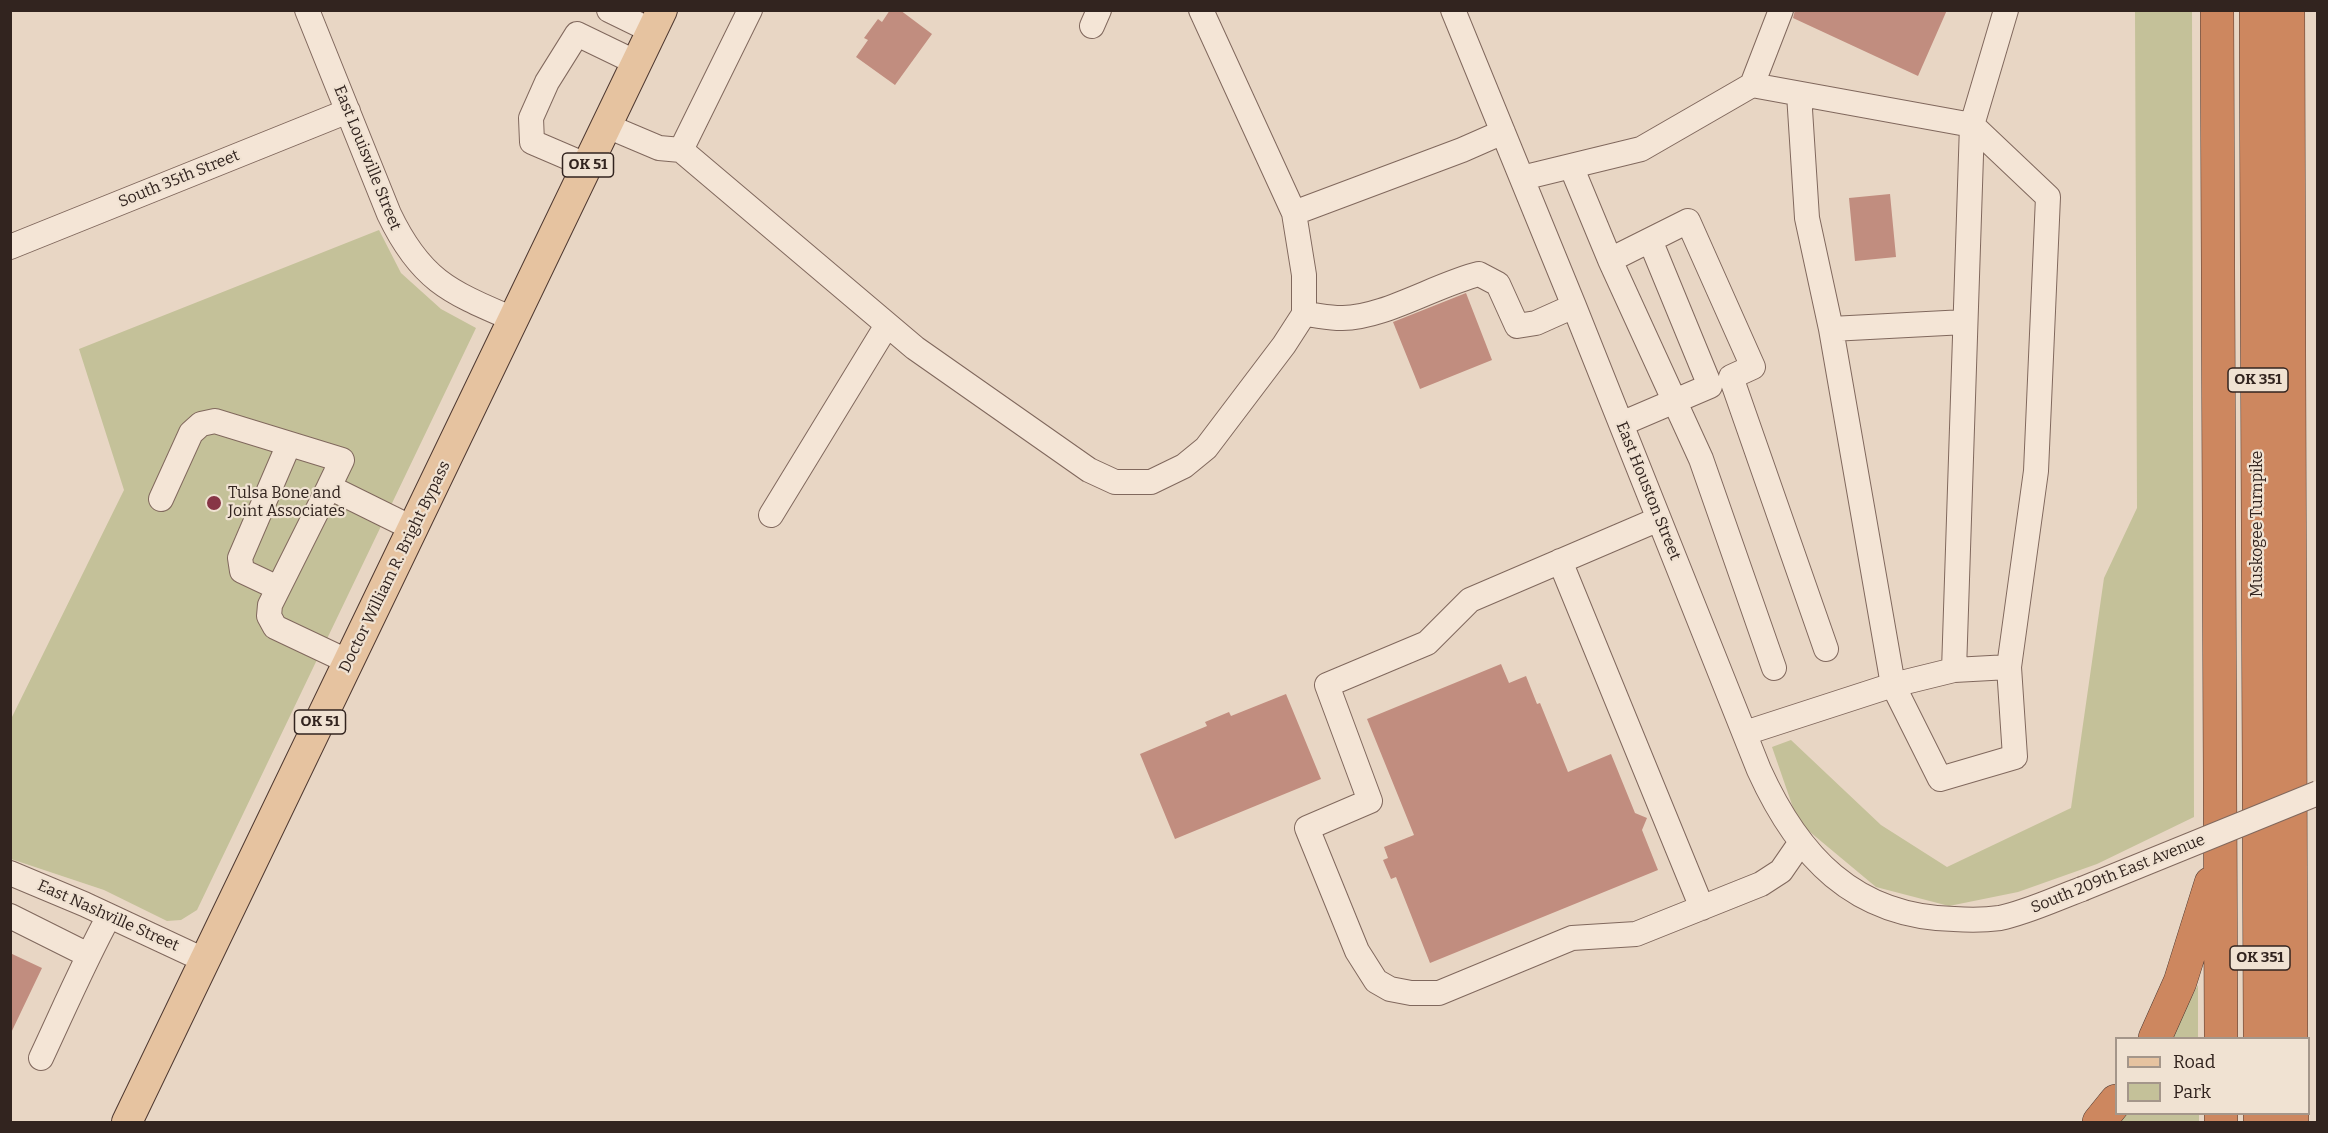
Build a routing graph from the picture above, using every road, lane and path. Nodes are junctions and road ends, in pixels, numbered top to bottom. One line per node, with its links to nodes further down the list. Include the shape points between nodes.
1 (308, 10): 15 (street, East Louisville Street)
2 (609, 10): 11 (street)
3 (750, 10): 19 (street)
4 (1201, 10): 23 (street)
5 (1454, 10): 18 (street, East Houston Street)
6 (1781, 10): 13 (street)
7 (2006, 10): 16 (street)
8 (2217, 10): 53 (highway)
9 (2256, 10): 63 (highway, Muskogee Turnpike / OK 351)
10 (2288, 10): 64 (highway, Muskogee Turnpike / OK 351)
11 (657, 21): 12 (main road, Doctor William R. Bright Bypass / OK 51)
12 (637, 63): 17 (main road, Doctor William R. Bright Bypass / OK 51); 20 (street, via 577,34 547,82 531,118 532,141)
13 (1752, 85): 14 (street); 21 (street, via 1641,149)
14 (1799, 94): 16 (street); 32 (street, via 1807,218)
15 (348, 111): 25 (street, South 35th Street); 29 (street, East Louisville Street, via 389,214 413,257 445,287)
16 (1972, 124): 30 (street); 46 (street, via 2048,197 2036,471)
17 (607, 126): 19 (street, via 659,148); 20 (main road, Doctor William R. Bright Bypass / OK 51)
18 (1503, 132): 22 (street, East Houston Street); 23 (street)
19 (681, 150): 31 (street)
20 (588, 166): 29 (main road, Doctor William R. Bright Bypass / OK 51)
21 (1571, 166): 22 (street); 26 (street)
22 (1522, 178): 27 (street, East Houston Street)
23 (1294, 213): 28 (street, via 1304,275)
24 (1650, 240): 26 (street); 33 (street); 33 (street, via 1688,220 1753,367)
25 (10, 247)
26 (1610, 260): 34 (street)
27 (1574, 306): 28 (street, via 1536,323 1517,326 1498,284 1479,274 1378,311 1343,318); 35 (street, East Houston Street)
28 (1304, 314): 31 (street, via 1206,448 1184,466 1151,482 1115,482 1089,470)
29 (515, 320): 41 (main road, Doctor William R. Bright Bypass / OK 51)
30 (1965, 322): 32 (street); 48 (street)
31 (887, 325): 39 (street)
32 (1831, 329): 49 (street)
33 (1720, 382): 34 (street); 44 (street)
34 (1674, 403): 35 (street); 47 (street, via 1701,459)
35 (1622, 424): 40 (street, East Houston Street)
36 (289, 444): 37 (street, via 342,460); 38 (street, via 215,421 201,424 190,433); 43 (street, via 240,558 242,571)
37 (329, 487): 41 (street); 43 (street)
38 (161, 499)
39 (771, 515)
40 (1659, 519): 42 (street); 50 (street, East Houston Street)
41 (414, 529): 45 (main road, Doctor William R. Bright Bypass / OK 51)
42 (1560, 561): 55 (street); 55 (street, via 1470,600 1427,643 1327,685 1370,801 1307,828 1358,951 1376,981 1390,989 1439,993 1572,938 1636,934)
43 (278, 588): 45 (street, via 269,616 275,627)
44 (1827, 649)
45 (349, 662): 60 (main road, Doctor William R. Bright Bypass / OK 51)
46 (2009, 667): 48 (street); 49 (street, via 2015,756 1940,779)
47 (1774, 668)
48 (1954, 670): 49 (street)
49 (1893, 685): 50 (street)
50 (1744, 733): 52 (street, East Houston Street, via 1783,818)
51 (2318, 794): 58 (street, South 209th East Avenue, bridge, via 2022,912 1975,920)
52 (1801, 842): 55 (street, via 1781,871 1771,878); 58 (street, East Houston Street, via 1852,890)
53 (2220, 856): 61 (highway, via 2180,982); 62 (highway)
54 (10, 873): 57 (street, East Nashville Street)
55 (1702, 908)
56 (10, 916): 59 (street)
57 (109, 916): 59 (street); 60 (street, East Nashville Street)
58 (1911, 916)
59 (88, 954): 65 (street)
60 (204, 960): 67 (main road, Doctor William R. Bright Bypass / OK 51)
61 (2156, 1037)
62 (2221, 1037)
63 (2260, 1037)
64 (2291, 1037)
65 (41, 1058)
66 (2115, 1102): 68 (highway)
67 (127, 1122)
68 (2099, 1122)

